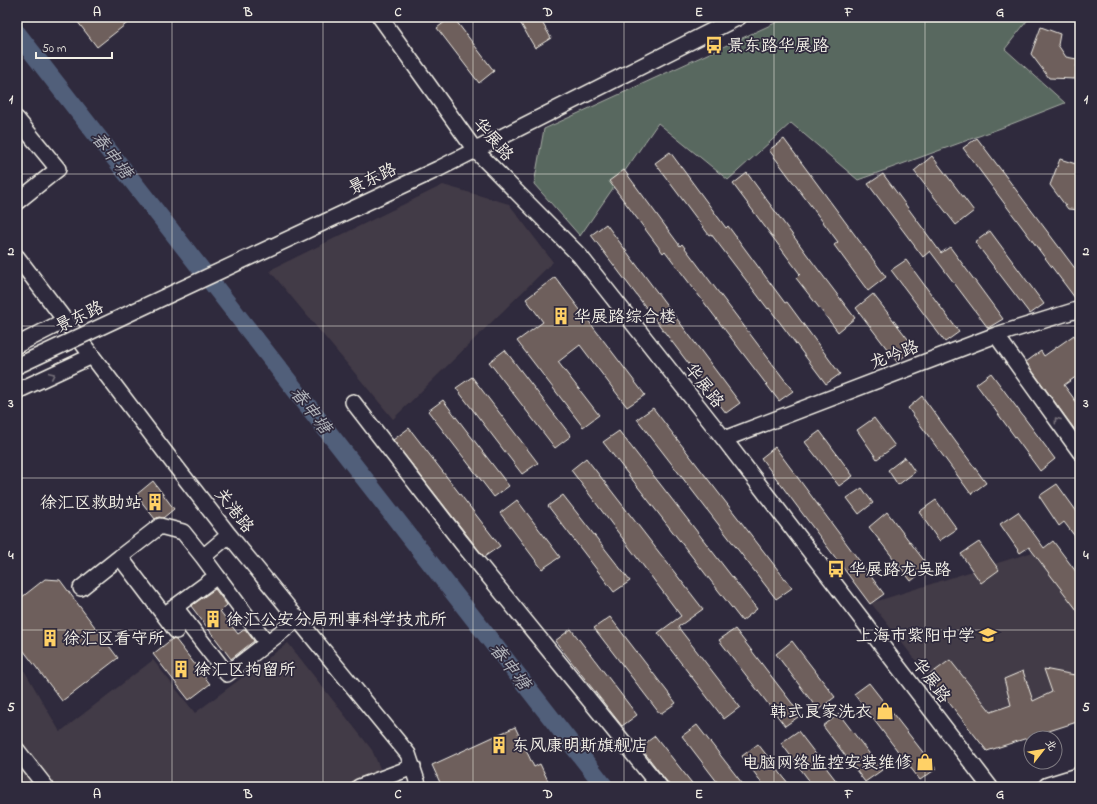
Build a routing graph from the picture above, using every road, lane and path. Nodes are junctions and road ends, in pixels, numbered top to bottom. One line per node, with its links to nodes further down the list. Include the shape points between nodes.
1 (380, 17): 4 (street, 华展路)
2 (739, 17): 4 (street, 景东路)
3 (17, 119): 5 (street, via 58,169)
4 (475, 150): 12 (street, 景东路, bridge); 15 (street, 华展路, via 580,256)
5 (17, 202)
6 (17, 257): 8 (street, 关港路)
7 (1080, 309): 9 (street, 龙吟路)
8 (66, 320): 10 (street); 11 (street, 关港路)
9 (996, 335): 15 (street, 龙吟路); 16 (street, one-way to 9)
10 (17, 345)
11 (92, 356): 13 (street, one-way to 11); 17 (street, 关港路)
12 (17, 366)
13 (17, 391)
14 (353, 402): 32 (street, via 462,542)
15 (724, 440): 33 (street, 华展路)
16 (1080, 452)
17 (229, 535): 19 (street); 23 (street, 关港路)
18 (120, 557): 19 (street, via 160,526 183,532); 21 (street); 22 (street)
19 (203, 557): 20 (street)
20 (217, 576): 22 (street); 25 (street)
21 (81, 588)
22 (170, 611): 24 (street); 25 (street, via 227,674)
23 (298, 619): 25 (street); 27 (street, 关港路, via 408,754)
24 (176, 631)
25 (267, 643)
26 (17, 750): 29 (street)
27 (413, 767): 30 (street); 31 (street, 关港路)
28 (1080, 777): 34 (main road)
29 (46, 787)
30 (359, 787)
31 (419, 787)
32 (660, 787)
33 (990, 787)
34 (1048, 787)

